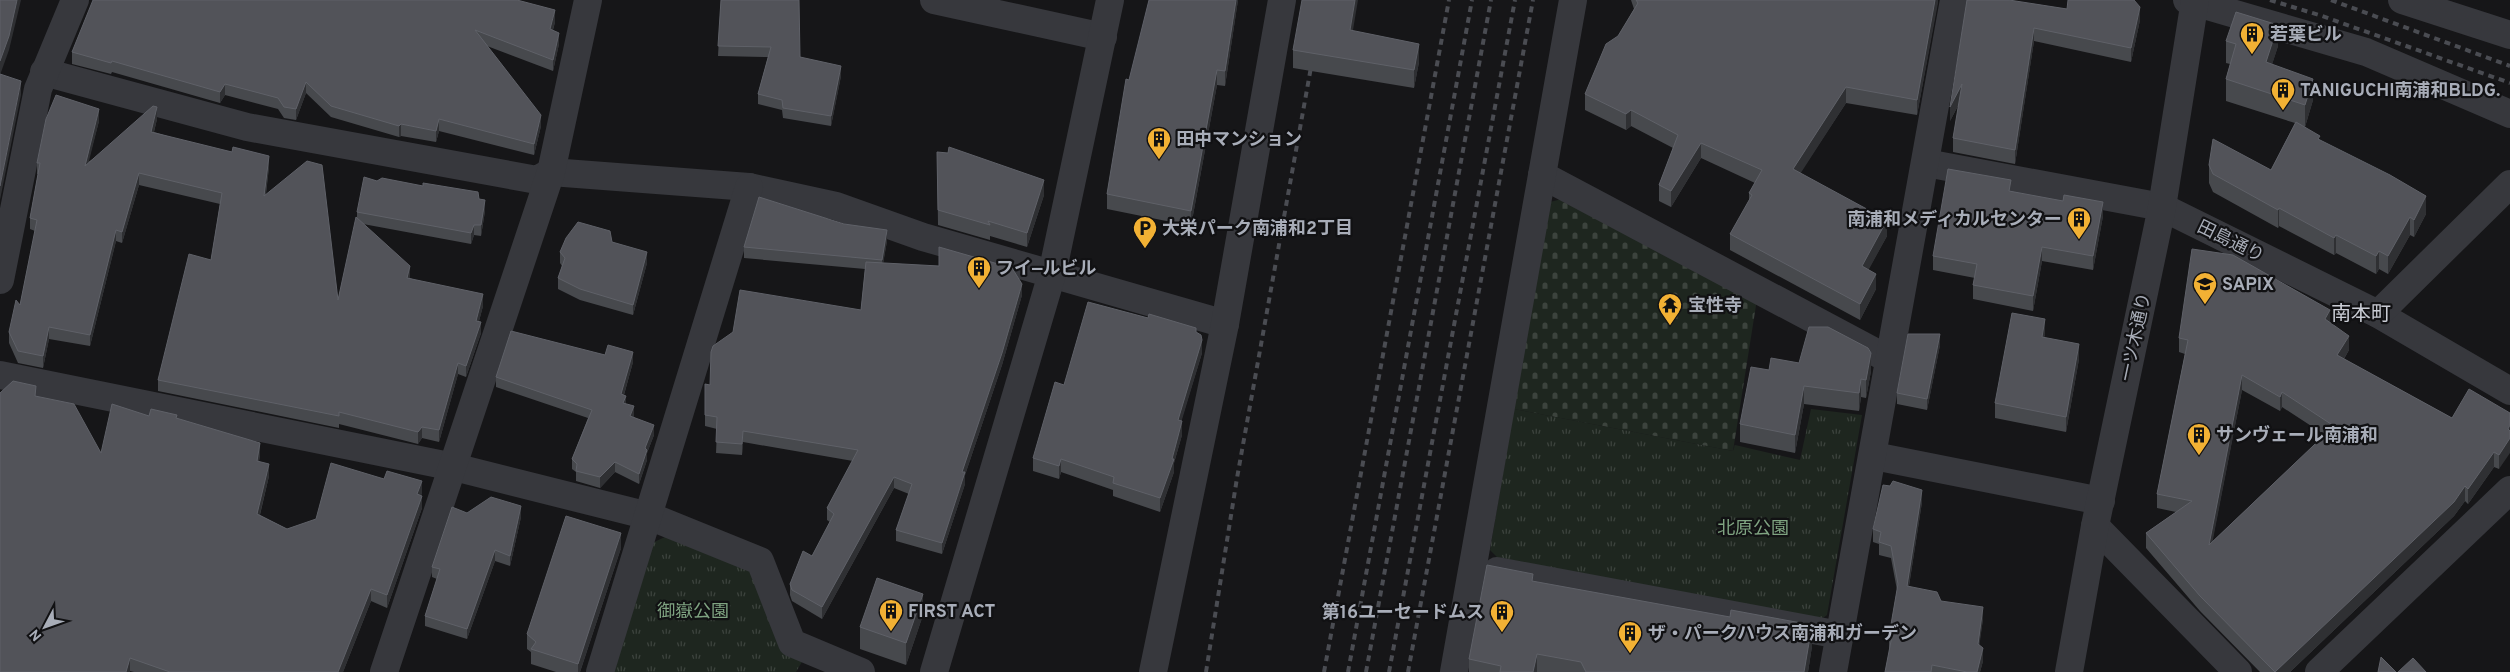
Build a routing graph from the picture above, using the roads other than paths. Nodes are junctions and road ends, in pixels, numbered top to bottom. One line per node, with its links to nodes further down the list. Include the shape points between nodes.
1 (75, 0): 12 (street)
2 (588, 0): 15 (street)
3 (934, 0): 11 (street)
4 (1110, 0): 11 (street)
5 (1282, 0): 23 (street)
6 (1573, 0): 16 (street)
7 (1954, 0): 14 (street)
8 (2402, 0): 10 (street)
9 (2192, 1): 13 (street, via 2366,52); 19 (street, 一ツ木通り)
10 (2510, 35)
11 (1103, 37): 20 (street)
12 (44, 72): 15 (street, via 247,127 537,180); 21 (street)
13 (2510, 114)
14 (1926, 163): 19 (street, 田島通り); 24 (street)
15 (551, 172): 18 (street); 28 (street)
16 (1542, 175): 24 (street); 32 (street)
17 (2510, 184): 22 (street)
18 (749, 187): 20 (street, via 836,206 923,237); 31 (street)
19 (2162, 207): 22 (street, 田島通り); 30 (street, 一ツ木通り)
20 (1052, 274): 23 (street); 37 (street)
21 (0, 280)
22 (2378, 314): 26 (street, 田島通り)
23 (1225, 324): 38 (street)
24 (1890, 360): 27 (street)
25 (0, 375): 28 (street)
26 (2510, 391)
27 (1874, 456): 30 (street); 33 (street)
28 (454, 467): 31 (street); 34 (street)
29 (2510, 490): 43 (street)
30 (2098, 514): 41 (street, 一ツ木通り); 42 (street)
31 (649, 516): 35 (street); 36 (street, via 760,561 792,643)
32 (1471, 566): 33 (street); 39 (street)
33 (1840, 635): 40 (street)
34 (384, 672)
35 (600, 672)
36 (861, 672)
37 (934, 672)
38 (1153, 672)
39 (1454, 672)
40 (1833, 672)
41 (2070, 672)
42 (2238, 672)
43 (2320, 672)

